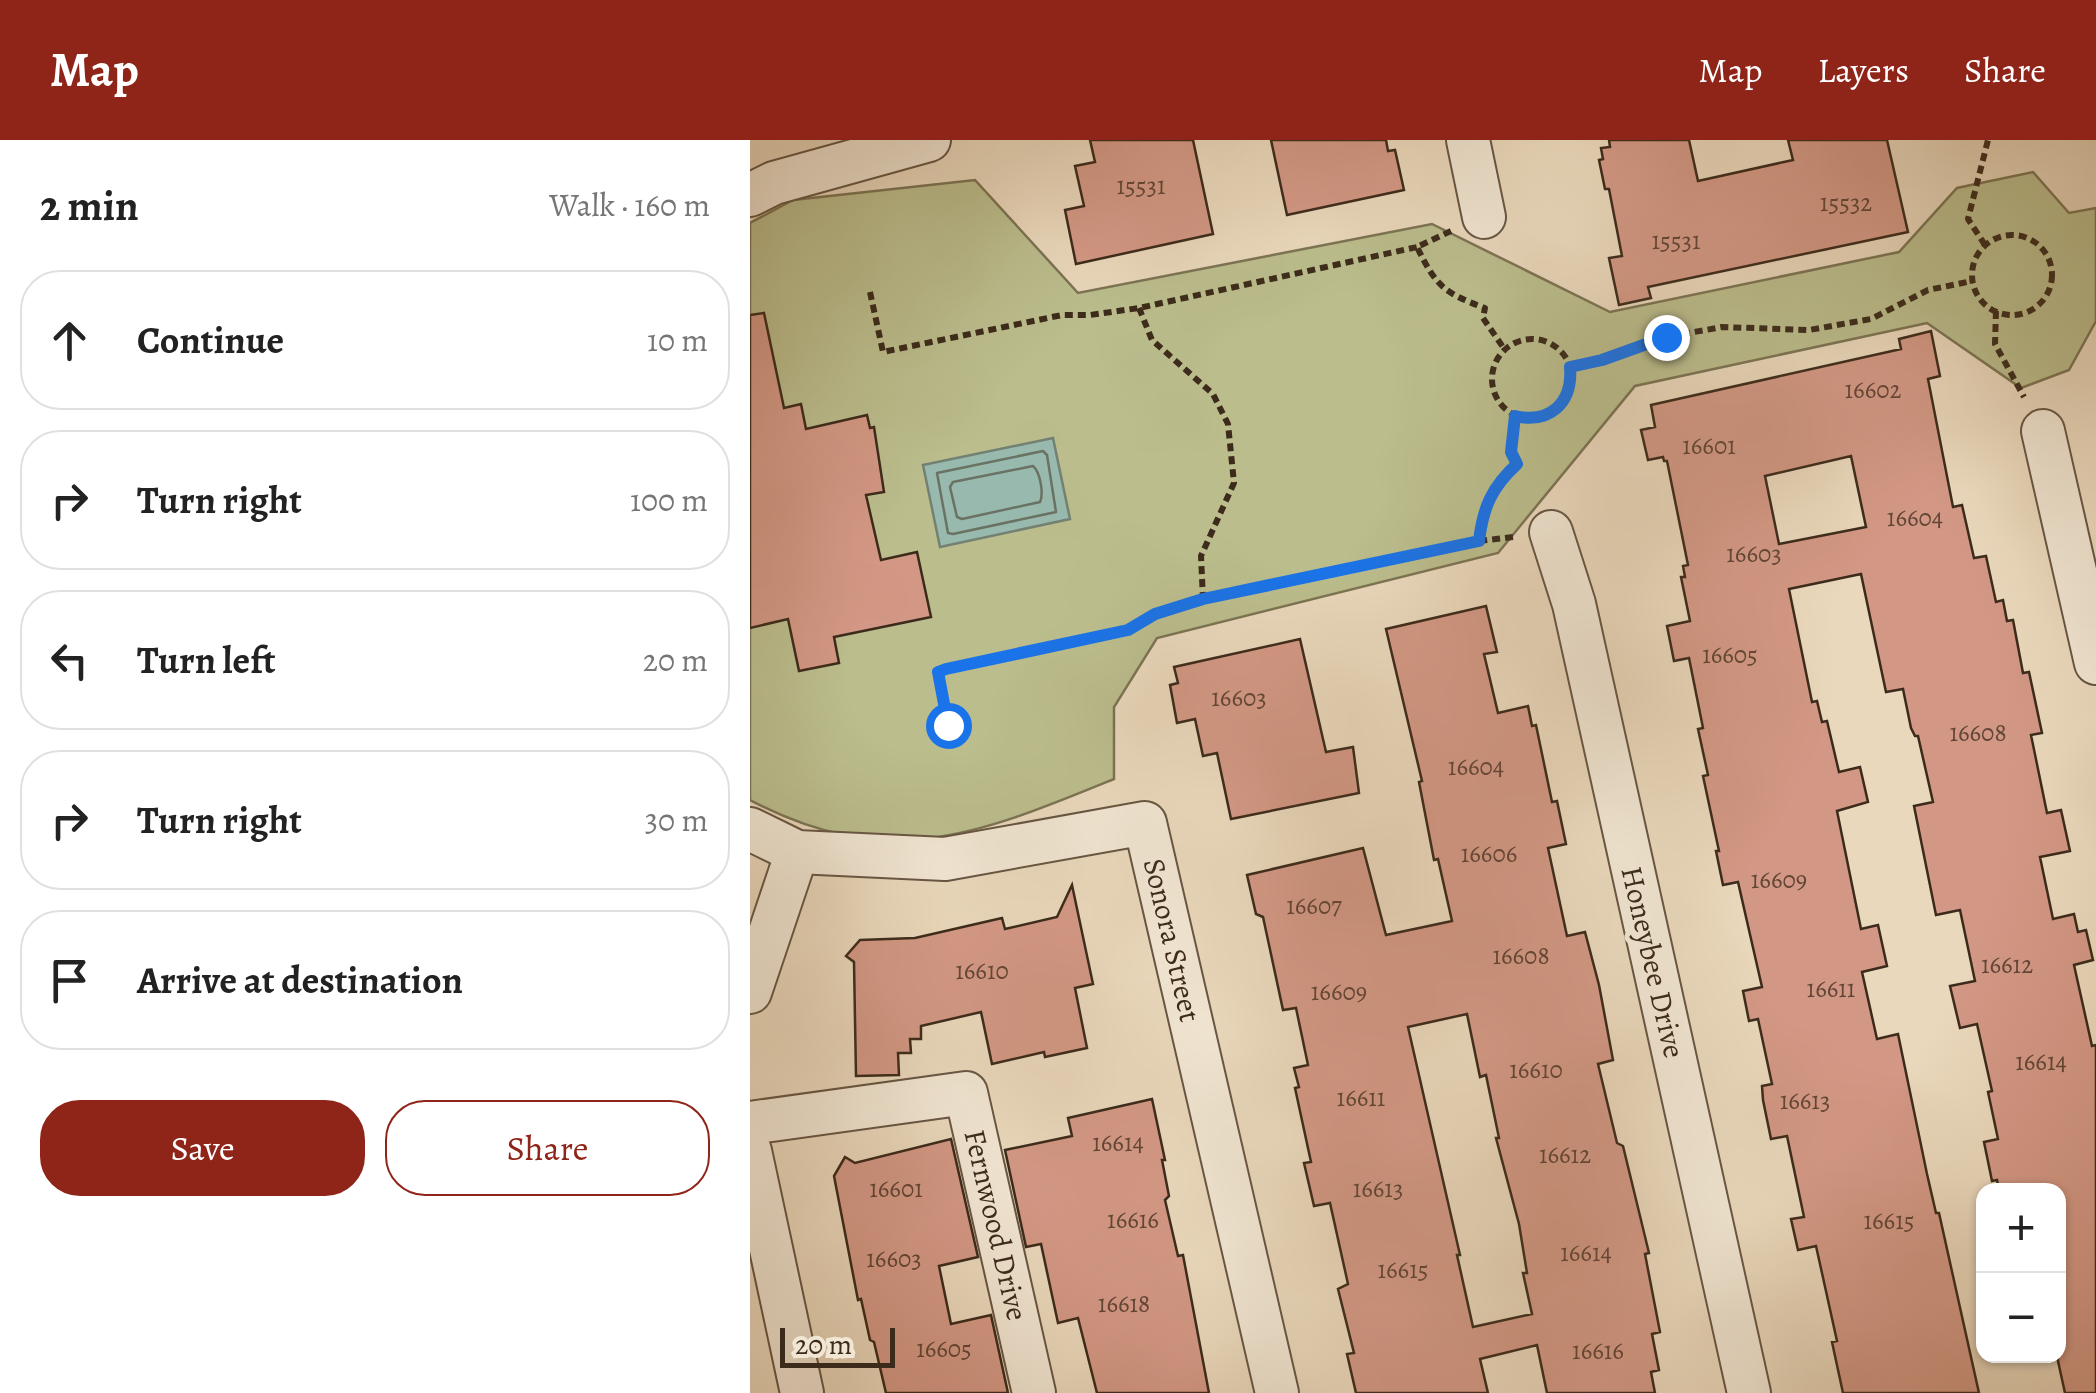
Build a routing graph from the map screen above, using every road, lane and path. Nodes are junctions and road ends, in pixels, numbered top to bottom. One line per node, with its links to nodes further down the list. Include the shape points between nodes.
1 (930, 140): 4 (street, via 774,183)
2 (1468, 140): 5 (street)
3 (1988, 140): 7 (path, via 1968,219)
4 (750, 196)
5 (1484, 217): 6 (path)
6 (1416, 246): 10 (path); 12 (path, via 1453,296 1485,308 1483,318)
7 (1986, 246): 8 (path); 11 (path, via 2015,235 2030,239 2050,263 2052,278 2039,305 2026,313)
8 (1972, 281): 11 (path); 13 (path, via 1928,290 1871,318 1809,330 1722,326)
9 (870, 292): 10 (path, via 883,352 1062,315)
10 (1139, 308): 18 (path, via 1152,340 1213,394 1228,424 1234,483 1201,556)
11 (1996, 311): 15 (path, via 1995,344)
12 (1505, 350): 13 (path, via 1534,339 1550,343); 14 (path, via 1496,360 1492,386)
13 (1570, 367): 14 (path, via 1572,382 1558,409 1545,417)
14 (1515, 416): 17 (path, via 1511,452 1517,464 1483,509)
15 (2044, 431): 19 (street)
16 (1552, 532): 17 (path); 29 (street, Honeybee Drive, via 1574,604)
17 (1479, 541): 18 (path)
18 (1203, 599): 20 (path, via 1128,630 938,672)
19 (2096, 663)
20 (948, 725)
21 (750, 829): 22 (street, Sonora Street)
22 (797, 852): 23 (street); 28 (street, Sonora Street, via 945,859 1145,822)
23 (750, 992)
24 (750, 1123): 27 (street, Fernwood Drive, via 966,1093)
25 (750, 1152): 26 (street)
26 (802, 1393)
27 (1034, 1393)
28 (1277, 1393)
29 (1749, 1393)

